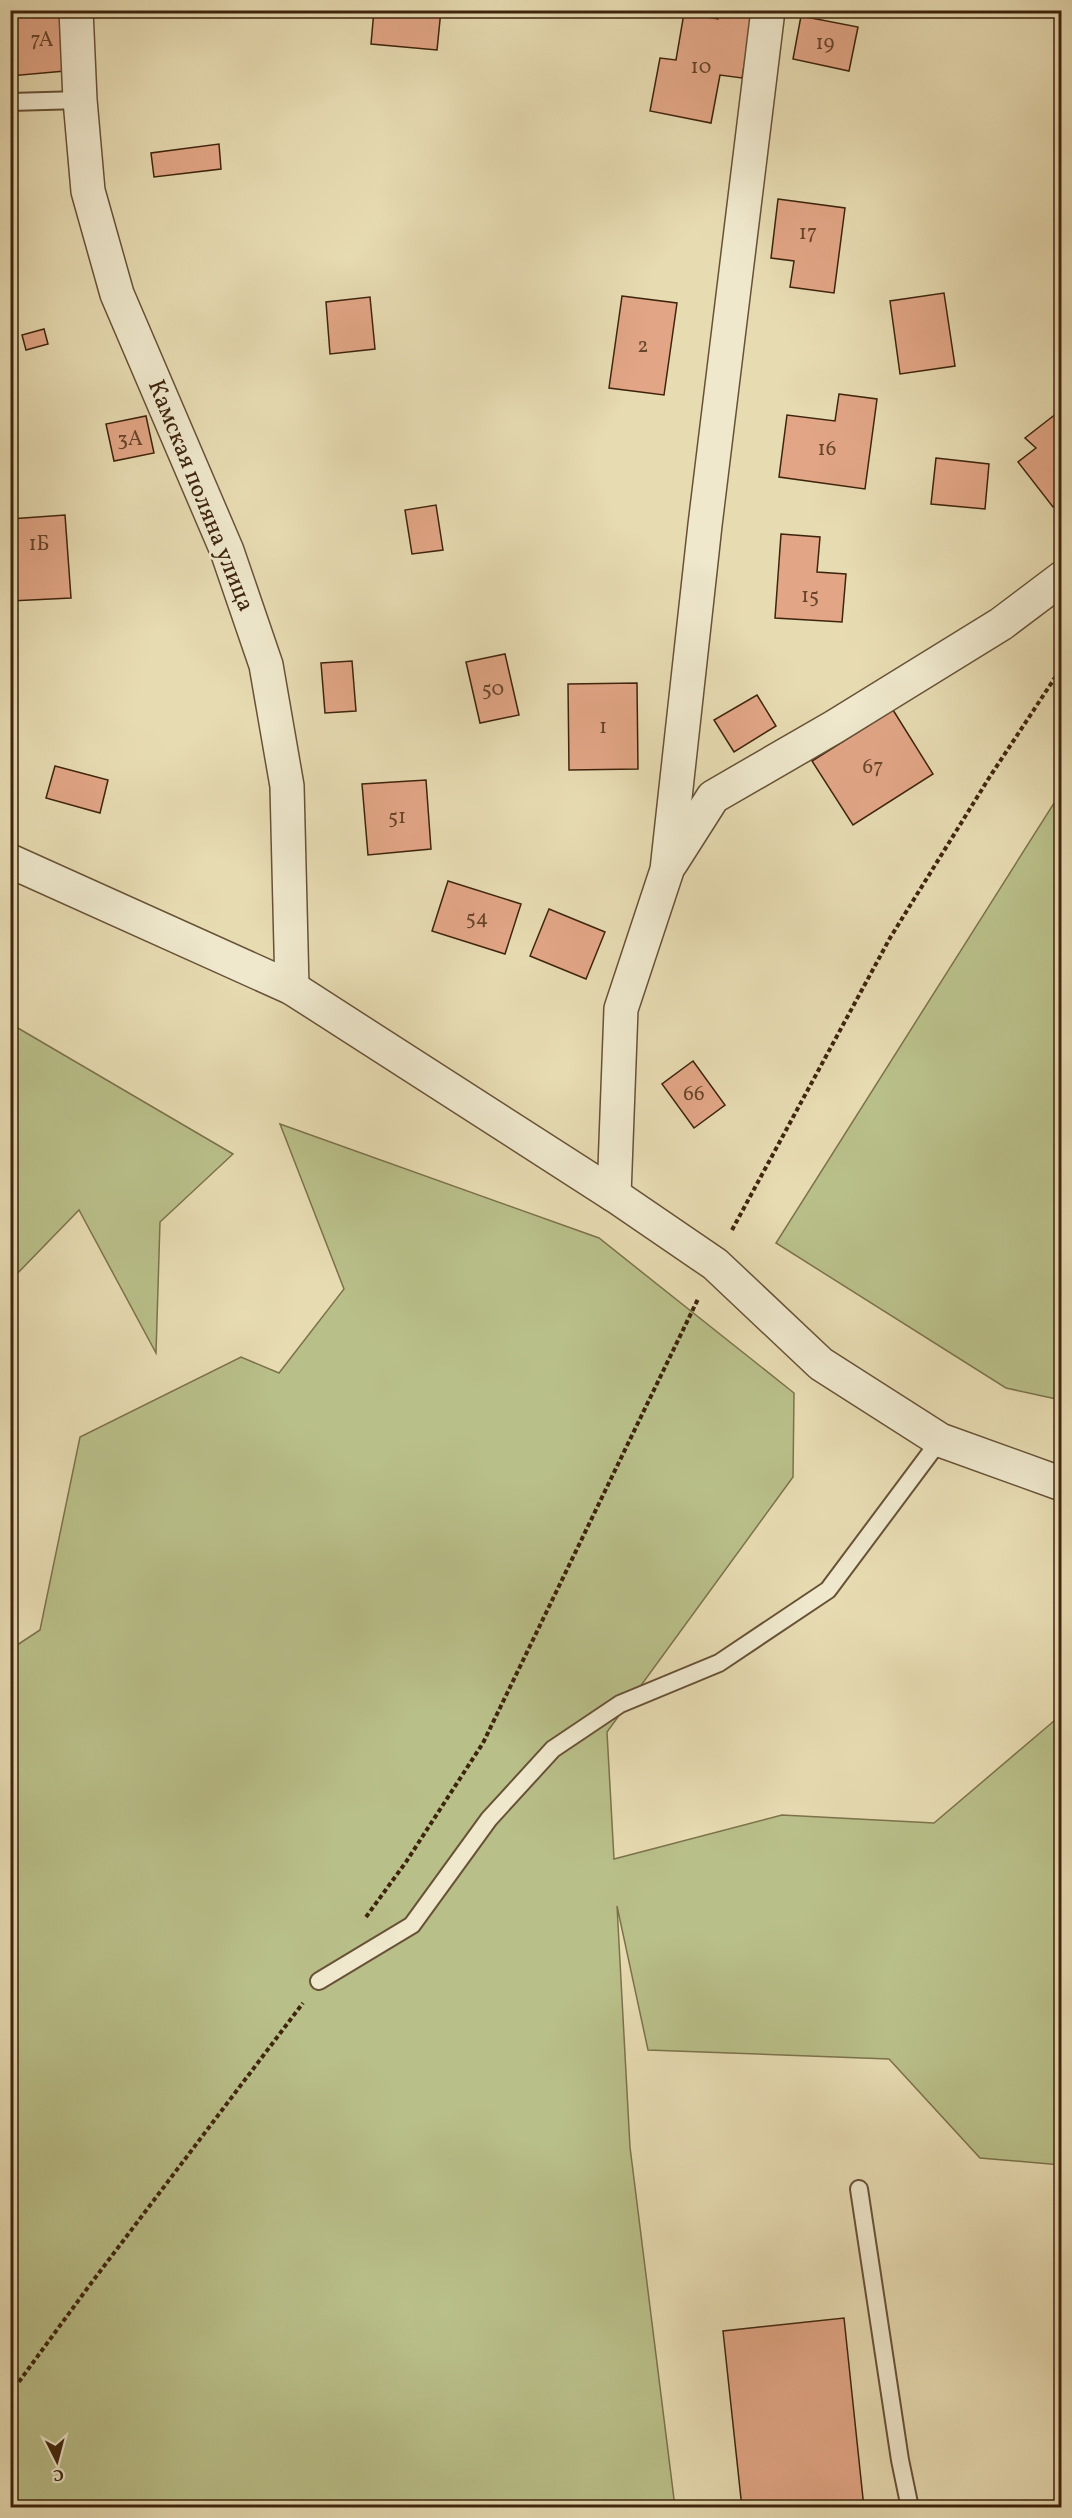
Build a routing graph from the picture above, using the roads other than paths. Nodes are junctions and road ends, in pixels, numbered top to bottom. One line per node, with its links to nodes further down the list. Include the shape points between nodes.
1 (76, 10): 3 (street, Камская поляна улица)
2 (768, 10): 7 (street)
3 (80, 100): 4 (lane); 8 (street, Камская поляна улица, via 88,191 117,294 227,551 266,665 287,786)
4 (10, 102)
5 (1062, 578): 7 (street, via 1001,624 713,797)
6 (10, 861): 8 (street)
7 (667, 870): 9 (street, via 621,1010)
8 (292, 988): 9 (street)
9 (614, 1195): 10 (street, via 714,1263 821,1364)
10 (940, 1440): 11 (street); 12 (lane, via 828,1590 719,1663 620,1704 553,1749 489,1819 412,1925)
11 (1062, 1484)
12 (320, 1981)
13 (859, 2188): 14 (lane)
14 (910, 2508)

